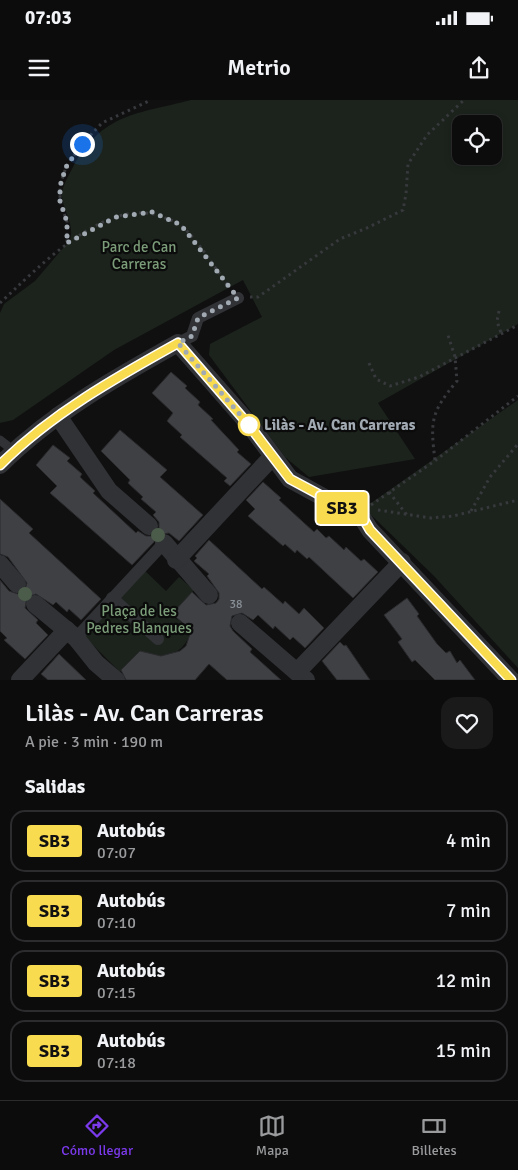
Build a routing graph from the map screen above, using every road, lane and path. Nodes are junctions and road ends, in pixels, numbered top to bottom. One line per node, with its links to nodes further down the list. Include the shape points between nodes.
1 (151, 100): 3 (path, via 102,123 66,167 60,186 60,201 67,222)
2 (464, 100): 4 (path, via 427,135 408,164 403,210 340,239 258,297)
3 (67, 243): 4 (path, via 116,217 152,212 181,225); 5 (path)
4 (238, 298): 10 (street, via 198,318 192,336)
5 (1, 301)
6 (499, 311): 9 (path, via 497,320)
7 (518, 325): 9 (path)
8 (447, 332): 11 (path)
9 (502, 333): 11 (path)
10 (178, 343): 14 (street, via 122,374); 18 (street)
11 (455, 357): 12 (path, via 419,377 390,386 376,379); 19 (path, via 456,381 440,400 431,428)
12 (369, 363)
13 (518, 396): 19 (path)
14 (58, 416): 17 (street); 25 (street, via 109,491)
15 (0, 440): 17 (lane)
16 (518, 444): 23 (path, via 490,477)
17 (14, 451): 20 (street)
18 (272, 457): 27 (street); 28 (street, via 290,479 363,518 370,530)
19 (436, 460): 21 (path)
20 (0, 465)
21 (389, 492): 24 (path); 24 (path, via 368,507)
22 (518, 500): 23 (path)
23 (470, 512): 24 (path, via 431,518)
24 (408, 516)
25 (150, 526)
26 (164, 543): 27 (street); 32 (street)
27 (176, 560): 31 (street)
28 (402, 562): 37 (street); 40 (street)
29 (0, 564): 30 (street)
30 (17, 584)
31 (209, 596)
32 (112, 598): 35 (street); 36 (street)
33 (35, 604): 35 (street)
34 (240, 622): 37 (street)
35 (72, 634): 38 (street); 39 (street, via 96,663)
36 (158, 639)
37 (302, 676)
38 (20, 680)
39 (116, 680)
40 (511, 680)

